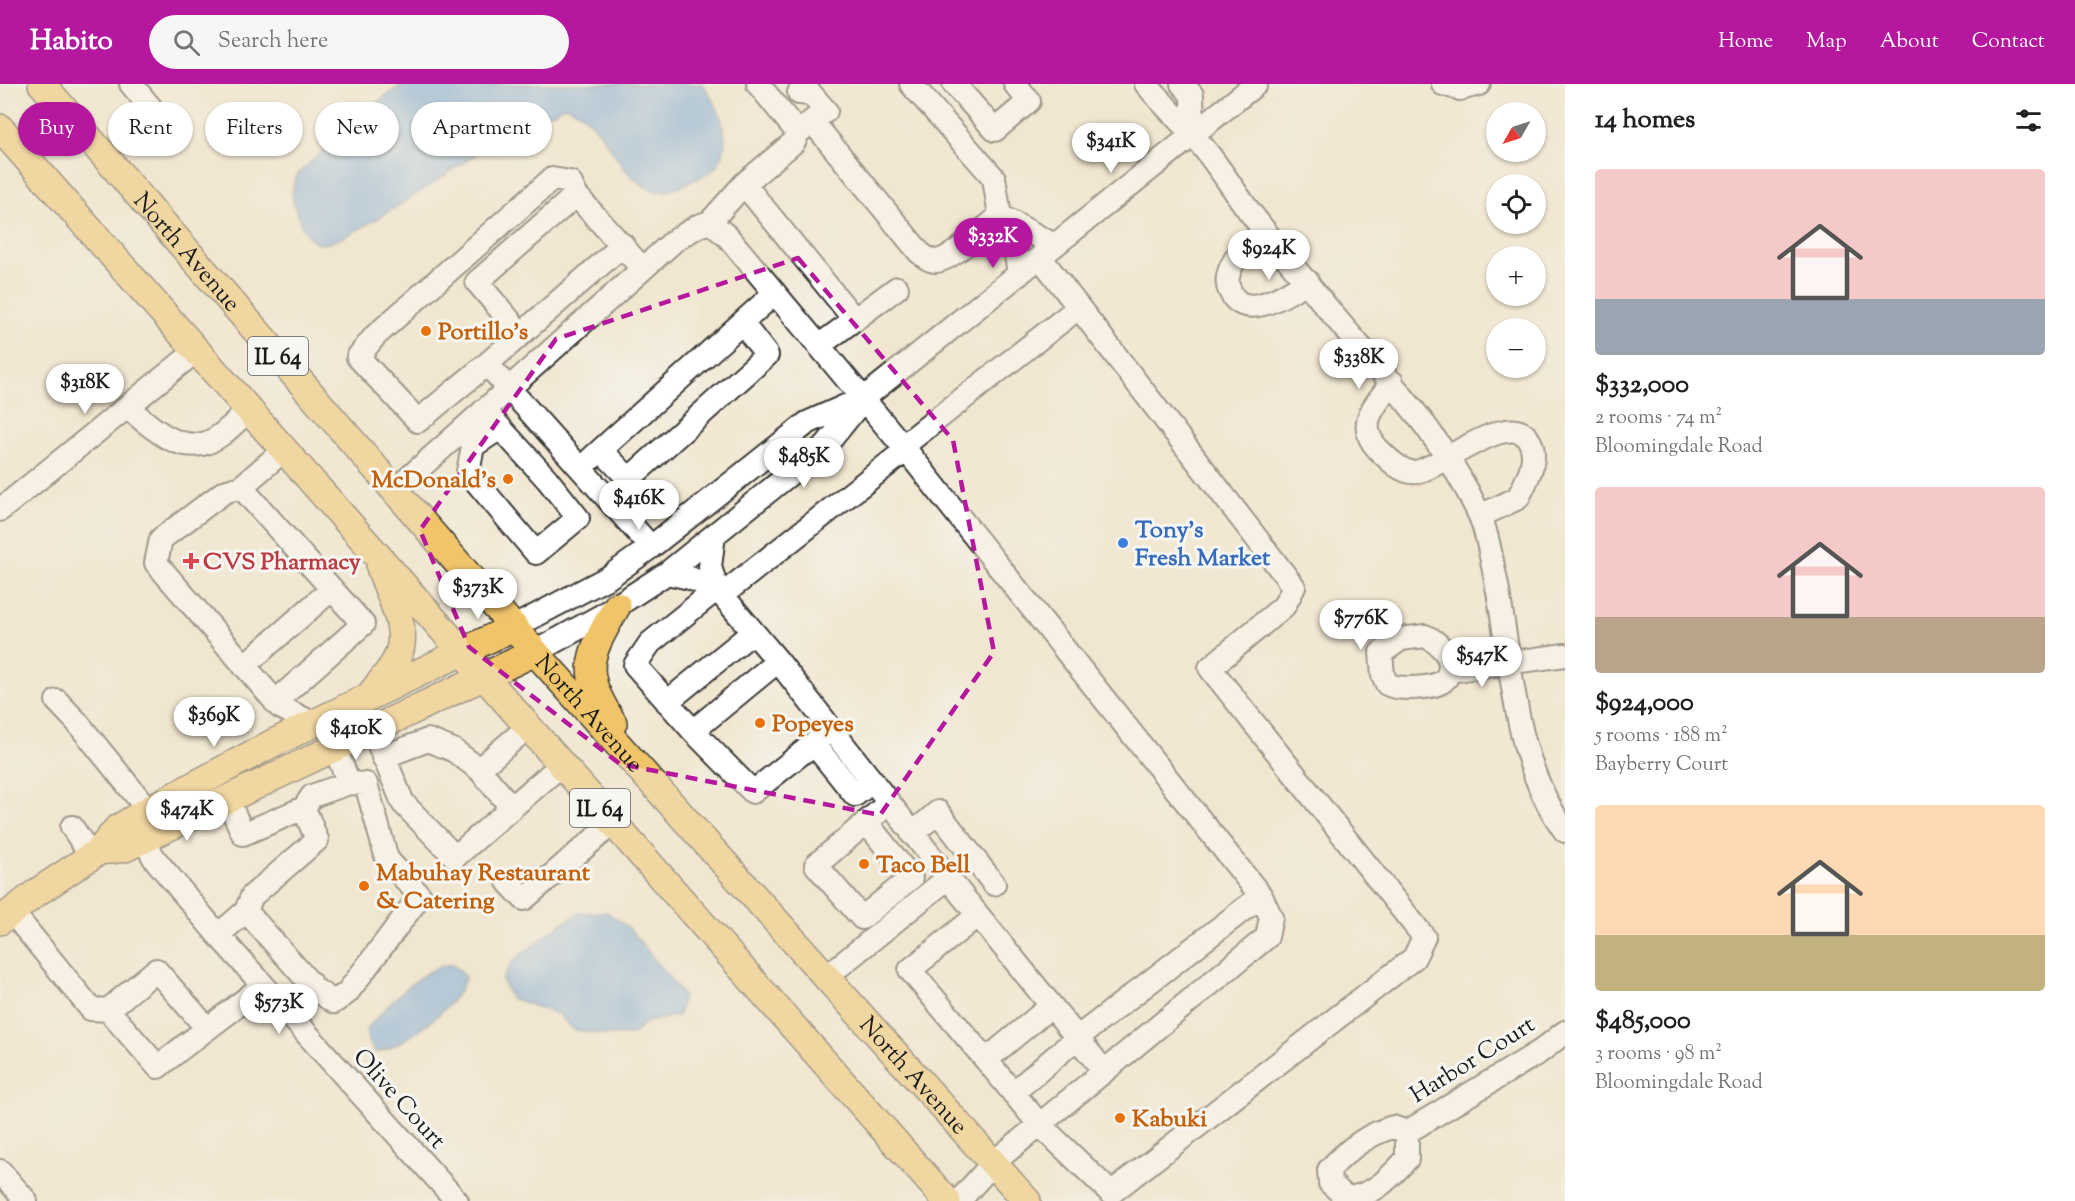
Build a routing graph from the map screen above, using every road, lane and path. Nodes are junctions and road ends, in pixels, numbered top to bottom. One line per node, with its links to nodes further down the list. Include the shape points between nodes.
1 (42, 84): 50 (main road, North Avenue / IL 64)
2 (131, 84): 13 (street)
3 (758, 84): 12 (street)
4 (911, 84): 19 (street, via 994,178)
5 (954, 84): 6 (street, via 995,130 1029,101)
6 (1015, 84)
7 (1146, 84): 16 (street)
8 (1182, 84): 16 (street, via 1192,95)
9 (1256, 84): 16 (street)
10 (1443, 84): 11 (street, via 1460,89)
11 (1479, 84)
12 (789, 101): 14 (street); 14 (street, via 811,94 826,111)
13 (146, 102)
14 (805, 127): 17 (street, via 794,142); 19 (street, via 927,258 936,261 948,257)
15 (0, 128): 34 (main road, IL 64)
16 (1192, 135): 21 (street); 23 (street)
17 (744, 184): 20 (street); 30 (street)
18 (576, 195): 22 (street); 32 (street, via 477,282); 35 (street, via 570,182 552,179 375,336 358,357 417,422)
19 (1000, 216): 23 (street); 25 (street, via 1014,244)
20 (710, 222): 24 (street, via 674,241); 28 (street)
21 (1264, 231): 26 (street); 26 (street, via 1233,264 1227,281 1230,293 1239,303 1257,306 1275,301)
22 (623, 245): 24 (street); 32 (street)
23 (1047, 251): 25 (street); 29 (street)
24 (642, 268): 37 (street)
25 (1019, 273): 38 (street)
26 (1307, 281): 36 (street)
27 (897, 288): 30 (street)
28 (776, 293): 31 (street); 33 (street)
29 (1078, 308): 43 (street); 118 (street, via 1294,587 1284,606 1210,668 1424,937 1414,958 1111,1193)
30 (855, 320): 33 (street)
31 (742, 323): 44 (street); 44 (street, via 767,355 629,479)
32 (521, 334): 35 (street)
33 (820, 345): 38 (street)
34 (196, 351): 39 (street); 41 (main road, IL 64)
35 (487, 364): 37 (street)
36 (1392, 382): 46 (street); 46 (street, via 1367,420 1374,445 1398,467 1414,473)
37 (509, 388): 40 (street); 47 (street)
38 (864, 398): 43 (street); 53 (street, via 827,444); 54 (street, via 807,423)
39 (127, 406): 41 (street, via 172,441 201,445 220,435); 51 (street)
40 (484, 410): 42 (street); 50 (street)
41 (248, 411): 45 (main road, IL 64)
42 (500, 428): 48 (street); 48 (street, via 473,446 468,472 536,553 578,518)
43 (905, 448): 58 (street); 103 (street)
44 (602, 450): 47 (street)
45 (283, 451): 49 (street); 55 (main road, IL 64)
46 (1449, 456): 52 (street); 52 (street, via 1476,441 1513,430 1526,435 1531,442 1532,465 1518,498)
47 (577, 462): 48 (street); 54 (street)
48 (547, 479)
49 (241, 487): 57 (street); 67 (street, via 224,492 161,539 156,563)
50 (394, 491): 60 (main road, North Avenue / IL 64)
51 (0, 510)
52 (1480, 516): 66 (street)
53 (714, 535): 56 (street); 58 (street, via 710,567)
54 (651, 547): 60 (street, via 587,591)
55 (376, 556): 63 (main road, IL 64); 71 (main road, via 402,625 403,642 396,661)
56 (667, 573): 58 (street, via 690,578); 59 (street)
57 (332, 589): 67 (street); 73 (street, via 363,624)
58 (719, 592): 61 (street); 70 (street, via 650,643 635,665)
59 (617, 606): 62 (street); 85 (main road, via 592,654 590,679)
60 (514, 627): 62 (main road, North Avenue / IL 64); 63 (main road)
61 (753, 632): 65 (street); 70 (street)
62 (535, 652): 69 (main road); 85 (main road, North Avenue / IL 64)
63 (462, 654): 69 (main road, IL 64); 71 (main road)
64 (1565, 655): 66 (street)
65 (778, 661): 77 (street); 78 (street)
66 (1511, 665): 68 (street); 96 (street, via 1527,755 1536,780)
67 (244, 666): 73 (street)
68 (1449, 671)
69 (482, 676): 75 (main road, IL 64); 76 (main road)
70 (661, 696): 78 (street)
71 (368, 698): 74 (main road)
72 (57, 701): 92 (street)
73 (277, 704): 74 (street); 79 (street)
74 (314, 724): 79 (main road)
75 (528, 727): 83 (main road, IL 64); 84 (street)
76 (372, 728): 81 (main road); 82 (street)
77 (832, 729): 80 (street); 86 (street)
78 (693, 731): 80 (street, via 753,792)
79 (273, 743): 92 (main road)
80 (814, 744): 86 (street, via 855,795)
81 (334, 746): 87 (street); 88 (main road)
82 (383, 757): 84 (street, via 428,740 453,750); 91 (street, via 404,803 455,857)
83 (561, 765): 91 (street); 94 (main road, IL 64)
84 (479, 769): 91 (street)
85 (645, 775): 108 (main road, North Avenue / IL 64)
86 (873, 781): 89 (street)
87 (349, 783): 90 (street, via 312,796); 104 (street, via 366,783 387,859 420,896 347,993 334,1002 316,990)
88 (227, 798): 90 (street, via 243,834); 98 (main road)
89 (889, 802): 93 (street); 97 (street)
90 (304, 808): 104 (street, via 317,840 252,896)
91 (512, 808)
92 (148, 810): 99 (main road, via 117,829)
93 (866, 822): 93 (street, via 816,865 862,918 911,878)
94 (614, 823): 101 (street, via 524,899); 124 (main road, IL 64)
95 (72, 827): 99 (street)
96 (1565, 831)
97 (912, 834): 100 (street); 102 (street, via 938,812)
98 (143, 838): 99 (main road, via 124,848); 107 (street, Olive Court, via 154,858)
99 (95, 854): 106 (main road)
100 (948, 878): 105 (street); 108 (street)
101 (508, 882)
102 (994, 884)
103 (1261, 896): 114 (street); 116 (street, via 1271,917 1267,937)
104 (246, 911): 107 (street)
105 (978, 915): 110 (street); 115 (street, via 910,970)
106 (6, 917): 111 (street, via 91,1009)
107 (218, 935): 109 (street, Olive Court)
108 (826, 977): 120 (main road, North Avenue / IL 64)
109 (263, 985): 112 (street, via 228,1016); 123 (street, Olive Court)
110 (1051, 1006): 114 (street); 115 (street)
111 (108, 1010): 112 (street, via 158,1066); 112 (street, via 156,970)
112 (206, 1028)
113 (1565, 1032): 119 (street, Harbor Court, via 1541,1051)
114 (1077, 1038): 116 (street); 117 (street)
115 (986, 1060): 117 (street)
116 (1104, 1071): 118 (street)
117 (1013, 1093): 118 (street)
118 (1040, 1124): 120 (street)
119 (1407, 1132)
120 (993, 1163): 125 (street); 126 (main road, North Avenue / IL 64)
121 (0, 1171): 122 (street)
122 (26, 1201)
123 (457, 1201)
124 (947, 1201)
125 (959, 1201)
126 (1027, 1201)

